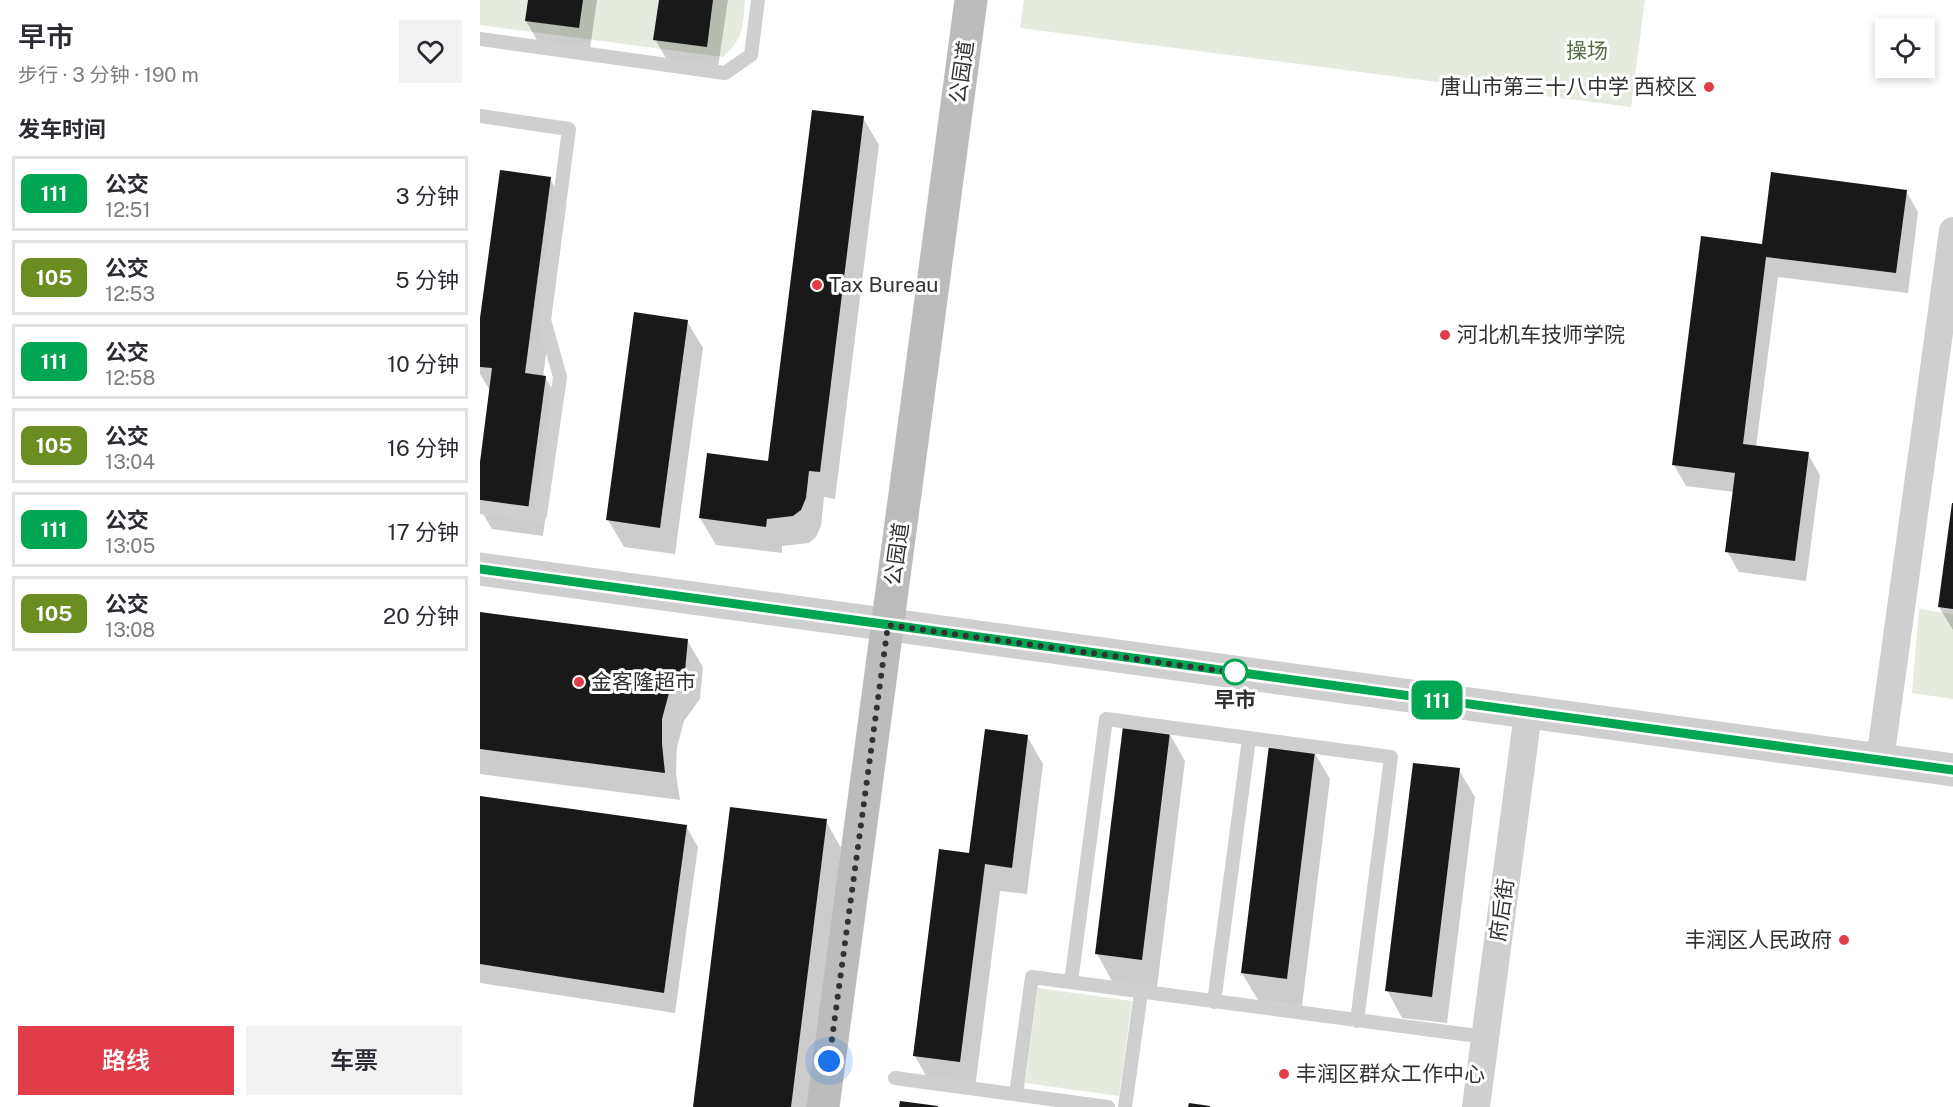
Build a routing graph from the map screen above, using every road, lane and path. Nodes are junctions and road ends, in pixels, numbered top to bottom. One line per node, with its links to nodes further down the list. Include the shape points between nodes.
1 (758, 0): 3 (lane, via 750,55 725,73)
2 (971, 0): 9 (main road, 公园道)
3 (480, 39)
4 (480, 116): 7 (lane, via 569,129 544,320 560,376 540,515)
5 (1953, 231): 6 (street)
6 (1948, 302): 12 (street)
7 (480, 507)
8 (480, 568): 9 (street)
9 (888, 625): 10 (street); 21 (main road, 公园道)
10 (1528, 713): 12 (street); 18 (street, 府后街)
11 (1249, 739): 14 (lane, via 1106,719); 16 (lane); 17 (lane, via 1391,757)
12 (1880, 760): 13 (street)
13 (1953, 770)
14 (1071, 982): 15 (lane); 20 (lane, via 1032,977)
15 (1141, 993): 16 (lane); 23 (lane)
16 (1214, 1002): 17 (lane)
17 (1357, 1021): 18 (lane)
18 (1485, 1037): 24 (street, 府后街)
19 (895, 1077): 20 (lane)
20 (1016, 1094): 22 (lane)
21 (823, 1107)
22 (1108, 1107)
23 (1125, 1107)
24 (1476, 1107)

